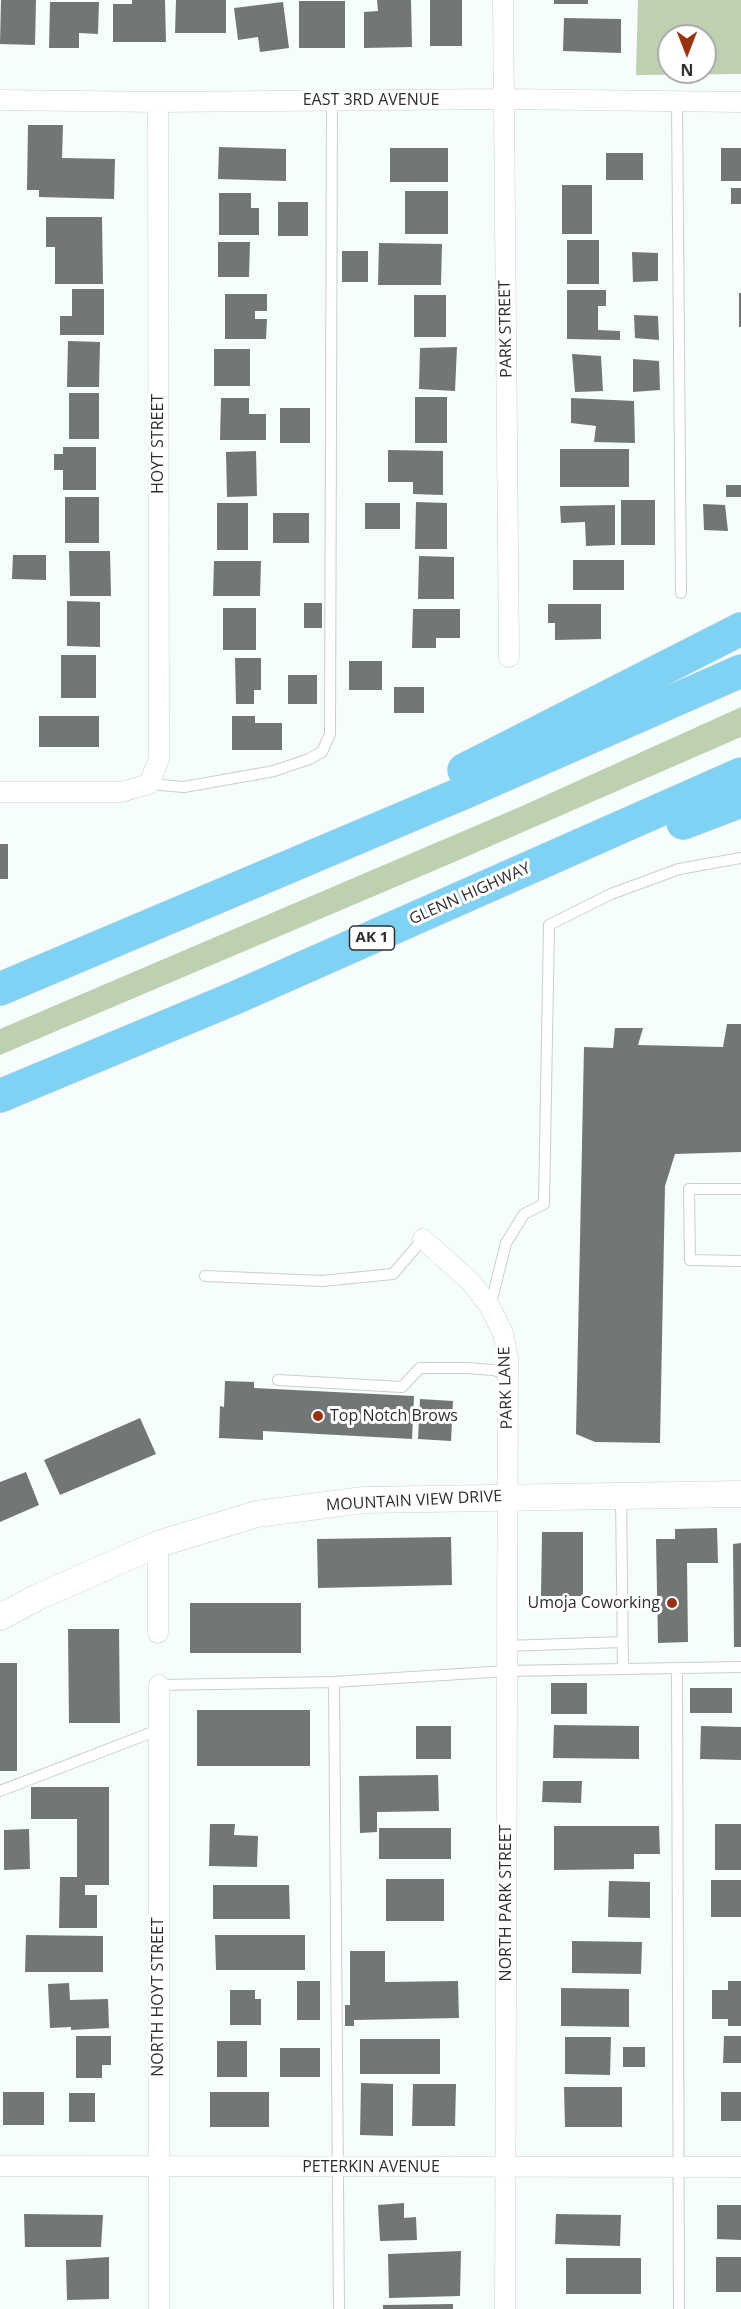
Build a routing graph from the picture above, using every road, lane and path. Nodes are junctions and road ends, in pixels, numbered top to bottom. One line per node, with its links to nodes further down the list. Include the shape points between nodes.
1 (503, 0): 2 (street, PARK STREET)
2 (503, 99): 4 (street, EAST 3RD AVENUE); 6 (street, EAST 3RD AVENUE); 10 (street, PARK STREET)
3 (0, 100): 5 (street, EAST 3RD AVENUE)
4 (332, 101): 5 (street, EAST 3RD AVENUE); 13 (lane, via 330,734 322,752 274,771 184,787)
5 (158, 102): 13 (street, HOYT STREET, via 159,759)
6 (677, 102): 7 (street, EAST 3RD AVENUE); 8 (lane)
7 (741, 102)
8 (681, 593)
9 (741, 629): 17 (highway, via 458,773)
10 (509, 657)
11 (741, 671): 17 (highway)
12 (741, 774): 19 (highway, GLENN HIGHWAY / AK 1)
13 (149, 784): 14 (street, via 121,792)
14 (0, 792)
15 (741, 801): 19 (highway, via 554,877)
16 (741, 858): 25 (lane, via 679,868 611,894 549,925 544,1204 524,1214 506,1243)
17 (279, 870): 18 (highway)
18 (0, 989)
19 (237, 997): 20 (highway, GLENN HIGHWAY / AK 1)
20 (0, 1096)
21 (741, 1189): 23 (lane, via 689,1190 690,1260)
22 (423, 1239): 24 (lane, via 393,1274 322,1281); 25 (street, PARK LANE, via 471,1282)
23 (741, 1261)
24 (205, 1276)
25 (490, 1307): 26 (street, PARK LANE, via 503,1333)
26 (507, 1374): 27 (lane, via 468,1368 420,1368 402,1387); 30 (street, PARK LANE)
27 (278, 1380)
28 (741, 1494): 29 (street, MOUNTAIN VIEW DRIVE)
29 (621, 1495): 30 (street, MOUNTAIN VIEW DRIVE); 34 (lane)
30 (507, 1497): 31 (street, MOUNTAIN VIEW DRIVE, via 364,1500 257,1514); 35 (street, NORTH PARK STREET)
31 (158, 1544): 32 (street, MOUNTAIN VIEW DRIVE); 33 (street)
32 (0, 1617)
33 (158, 1633)
34 (622, 1642): 35 (lane); 37 (lane)
35 (506, 1646): 39 (street, NORTH PARK STREET)
36 (741, 1667): 38 (lane)
37 (623, 1669): 38 (lane); 39 (lane)
38 (677, 1669): 48 (lane)
39 (506, 1671): 40 (lane); 47 (street, NORTH PARK STREET)
40 (334, 1682): 41 (lane); 46 (lane)
41 (159, 1685): 42 (street, NORTH HOYT STREET)
42 (158, 1730): 43 (lane); 45 (street, NORTH HOYT STREET)
43 (0, 1791)
44 (0, 2166): 45 (street, PETERKIN AVENUE)
45 (159, 2167): 46 (street, PETERKIN AVENUE); 50 (street, NORTH HOYT STREET)
46 (339, 2167): 47 (street, PETERKIN AVENUE); 51 (lane)
47 (506, 2167): 48 (street, PETERKIN AVENUE); 52 (street, NORTH PARK STREET)
48 (678, 2167): 49 (street, PETERKIN AVENUE); 53 (lane)
49 (741, 2167)
50 (159, 2309)
51 (339, 2309)
52 (505, 2309)
53 (679, 2309)

